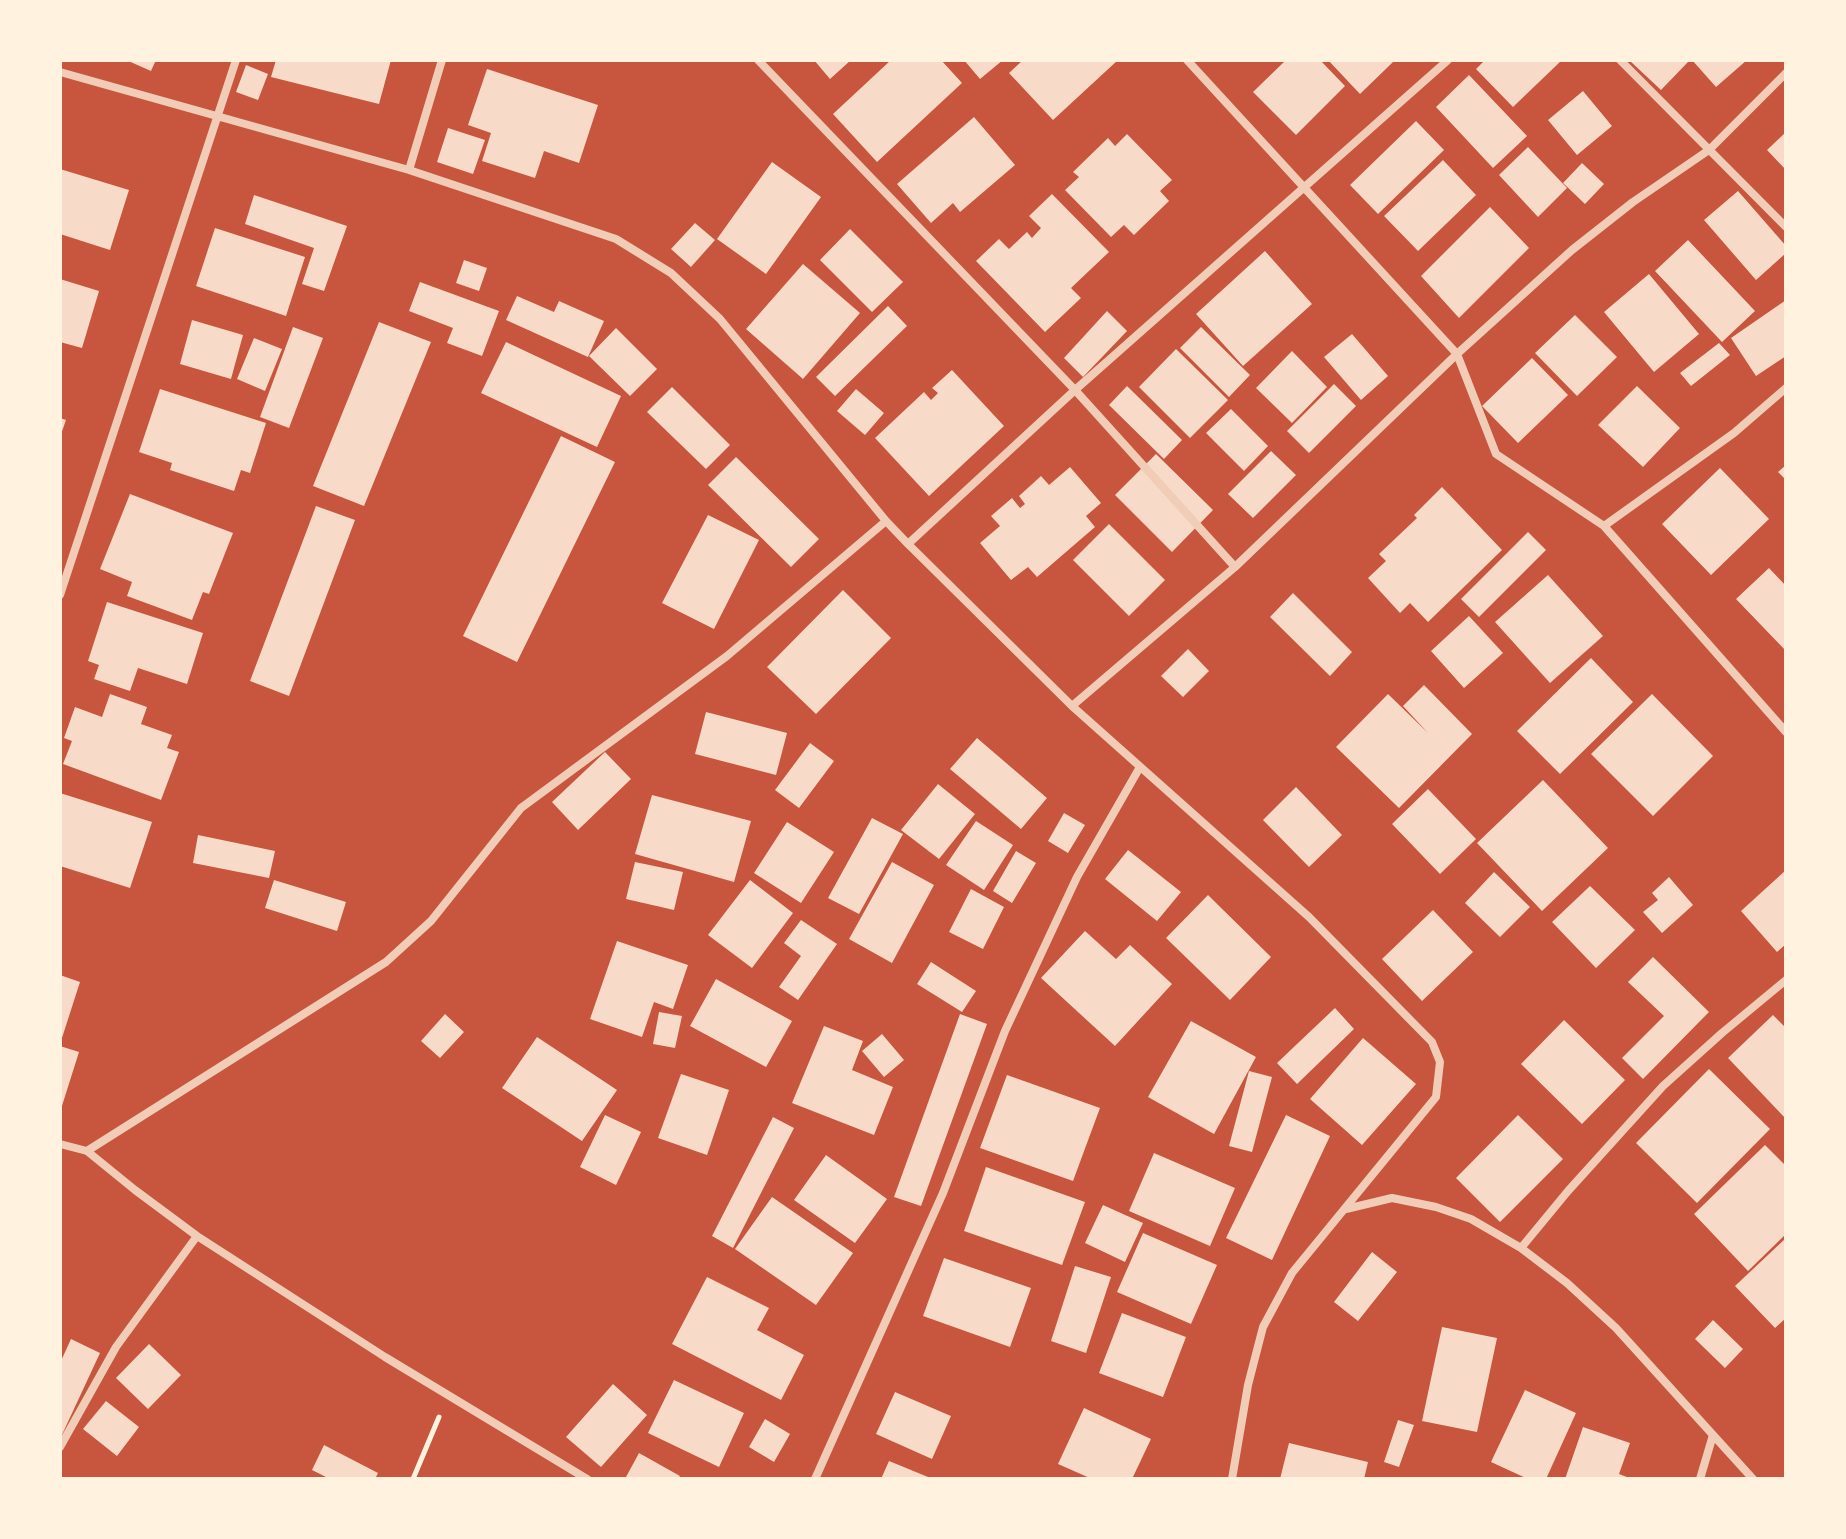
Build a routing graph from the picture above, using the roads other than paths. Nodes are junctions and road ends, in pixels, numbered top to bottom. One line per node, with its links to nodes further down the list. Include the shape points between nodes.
1 (236, 60): 9 (street)
2 (442, 60): 11 (street)
3 (758, 60): 16 (street)
4 (1187, 60): 12 (street)
5 (1448, 60): 12 (street)
6 (1620, 60): 10 (street)
7 (60, 72): 9 (street)
8 (1786, 73): 10 (street)
9 (217, 117): 11 (street); 21 (street)
10 (1709, 150): 13 (street); 14 (street, via 1572,250)
11 (409, 170): 17 (street, via 616,239 671,273 720,319)
12 (1303, 189): 14 (street); 16 (street)
13 (1786, 227)
14 (1457, 354): 18 (street, via 1496,454); 20 (street)
15 (1786, 388): 18 (street, via 1734,433)
16 (1075, 390): 19 (street); 20 (street)
17 (886, 521): 19 (street); 27 (street, via 727,656 521,808 431,921 386,962)
18 (1604, 526): 23 (street)
19 (908, 544): 22 (street)
20 (1235, 567): 22 (street)
21 (60, 595)
22 (1072, 706): 24 (street)
23 (1786, 732)
24 (1140, 767): 28 (street, via 1309,917 1432,1042 1440,1062 1436,1097); 34 (street, via 1077,877 1005,1031 943,1193)
25 (1786, 980): 30 (street, via 1663,1086)
26 (60, 1144): 27 (street)
27 (87, 1151): 29 (street)
28 (1345, 1209): 30 (street, via 1392,1198 1436,1207 1471,1219); 35 (street, via 1292,1273 1263,1327)
29 (197, 1236): 32 (street, via 116,1347); 33 (street)
30 (1521, 1248): 31 (street, via 1616,1328)
31 (1713, 1435): 36 (street); 37 (street)
32 (60, 1447)
33 (587, 1479)
34 (815, 1479)
35 (1232, 1479)
36 (1700, 1479)
37 (1753, 1479)

